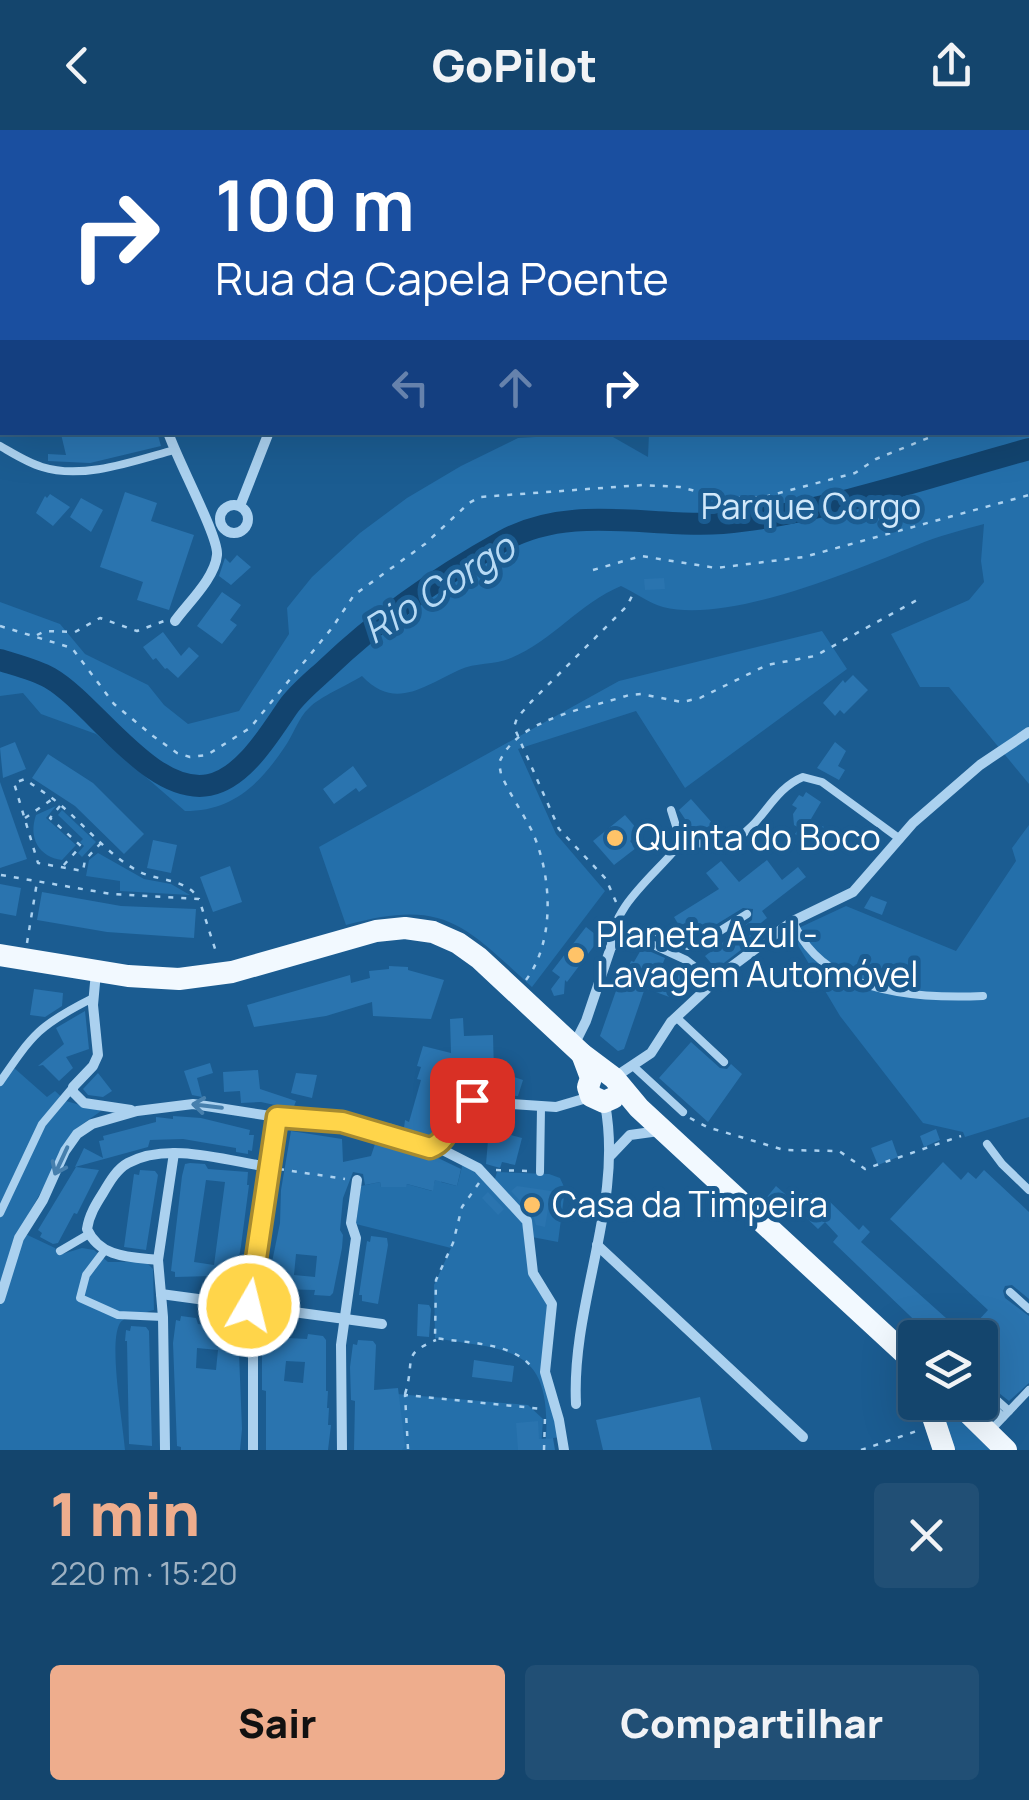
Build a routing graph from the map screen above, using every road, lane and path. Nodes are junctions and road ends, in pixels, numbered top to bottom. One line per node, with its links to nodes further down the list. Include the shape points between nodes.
1 (169, 435): 5 (street)
2 (268, 435): 7 (street)
3 (936, 435): 13 (path, via 855,473 764,497 721,498 642,485 480,497 354,595 250,728 207,755 177,753 114,704 72,648)
4 (0, 446): 5 (lane, via 40,467 64,471)
5 (174, 450): 11 (street, via 217,554)
6 (1029, 495): 8 (path, via 804,556 716,568 640,556)
7 (240, 506)
8 (594, 570)
9 (633, 594): 15 (path, via 517,718)
10 (919, 599): 15 (path, via 815,656 767,665 700,698 629,695)
11 (176, 620): 13 (path, via 137,631 100,618 75,632 45,630)
12 (0, 626): 13 (path)
13 (36, 636)
14 (1029, 732): 20 (street, via 980,765)
15 (518, 738): 29 (path, via 559,829 611,886); 37 (path, via 499,763 536,842 548,906 535,968)
16 (52, 799): 17 (path); 19 (path); 19 (path, via 25,780 14,782)
17 (61, 805): 21 (path); 23 (path, via 50,818 81,846)
18 (671, 810): 22 (lane)
19 (25, 818): 23 (path, via 38,862)
20 (900, 838): 22 (lane, via 809,777 783,788 733,840); 28 (street, via 853,892)
21 (101, 843): 23 (path, via 83,870); 26 (path, via 146,876 190,887)
22 (682, 846): 29 (lane)
23 (62, 867)
24 (1, 875): 25 (path)
25 (38, 882): 26 (path); 33 (path)
26 (199, 899): 35 (path)
27 (747, 914): 30 (lane, via 693,947 654,930)
28 (793, 921): 36 (street); 38 (lane, via 819,957 865,983 922,997)
29 (614, 923): 31 (lane)
30 (634, 936): 31 (lane); 36 (lane, via 686,960)
31 (611, 947): 41 (street)
32 (0, 955): 33 (main road)
33 (25, 960): 34 (main road)
34 (96, 972): 35 (main road, via 166,979); 39 (street)
35 (223, 974): 37 (main road, via 405,928 458,943)
36 (713, 982): 40 (street)
37 (515, 992): 41 (main road)
38 (982, 996)
39 (93, 998): 43 (lane, via 40,1028); 45 (street, via 98,1055)
40 (676, 1017): 42 (lane); 44 (street, via 657,1046)
41 (578, 1050): 44 (main road)
42 (724, 1062)
43 (0, 1082)
44 (609, 1084): 46 (street, via 570,1105); 48 (lane); 50 (main road); 55 (street)
45 (72, 1087): 47 (street, via 84,1103); 61 (lane, via 46,1117)
46 (541, 1108): 53 (street, via 466,1102); 58 (lane)
47 (138, 1111): 49 (street, one-way to 47, via 188,1104); 69 (street, one-way to 69, via 92,1124 73,1138 19,1238)
48 (683, 1112): 51 (path, via 702,1125 784,1150 839,1151 866,1170)
49 (277, 1117): 53 (street, via 342,1122 422,1148); 56 (street)
50 (668, 1135): 55 (street, via 640,1131); 71 (main road)
51 (961, 1136)
52 (987, 1144): 60 (lane)
53 (435, 1146): 57 (street)
54 (174, 1153): 56 (street); 62 (street, via 120,1168 90,1215); 66 (street)
55 (611, 1156): 63 (street)
56 (269, 1168): 59 (path); 70 (street)
57 (482, 1172): 58 (path); 76 (path, via 436,1280); 92 (street, via 527,1220 533,1273 552,1304 545,1372)
58 (540, 1172)
59 (357, 1180): 74 (street)
60 (1029, 1190)
61 (0, 1214)
62 (89, 1234): 64 (lane); 65 (street)
63 (596, 1245): 82 (street, via 576,1357); 86 (street)
64 (60, 1250)
65 (105, 1250): 66 (street); 73 (lane, via 86,1275 80,1298 118,1314)
66 (158, 1260): 68 (street)
67 (1010, 1292): 72 (lane)
68 (162, 1294): 70 (street); 73 (street)
69 (0, 1299)
70 (249, 1306): 74 (street); 89 (street)
71 (856, 1307): 77 (main road); 78 (main road)
72 (1029, 1310)
73 (162, 1317): 87 (street)
74 (346, 1320): 75 (street); 90 (street)
75 (382, 1324)
76 (435, 1338): 79 (path, via 509,1351); 81 (path, via 413,1353)
77 (898, 1347)
78 (898, 1353)
79 (534, 1371)
80 (1029, 1390): 85 (lane)
81 (404, 1395): 88 (path); 91 (path, via 544,1406)
82 (576, 1404)
83 (920, 1420): 93 (path)
84 (934, 1420): 94 (main road)
85 (1002, 1433)
86 (803, 1438)
87 (164, 1448)
88 (408, 1449)
89 (252, 1450)
90 (342, 1450)
91 (544, 1450)
92 (564, 1450)
93 (861, 1450)
94 (944, 1450)

